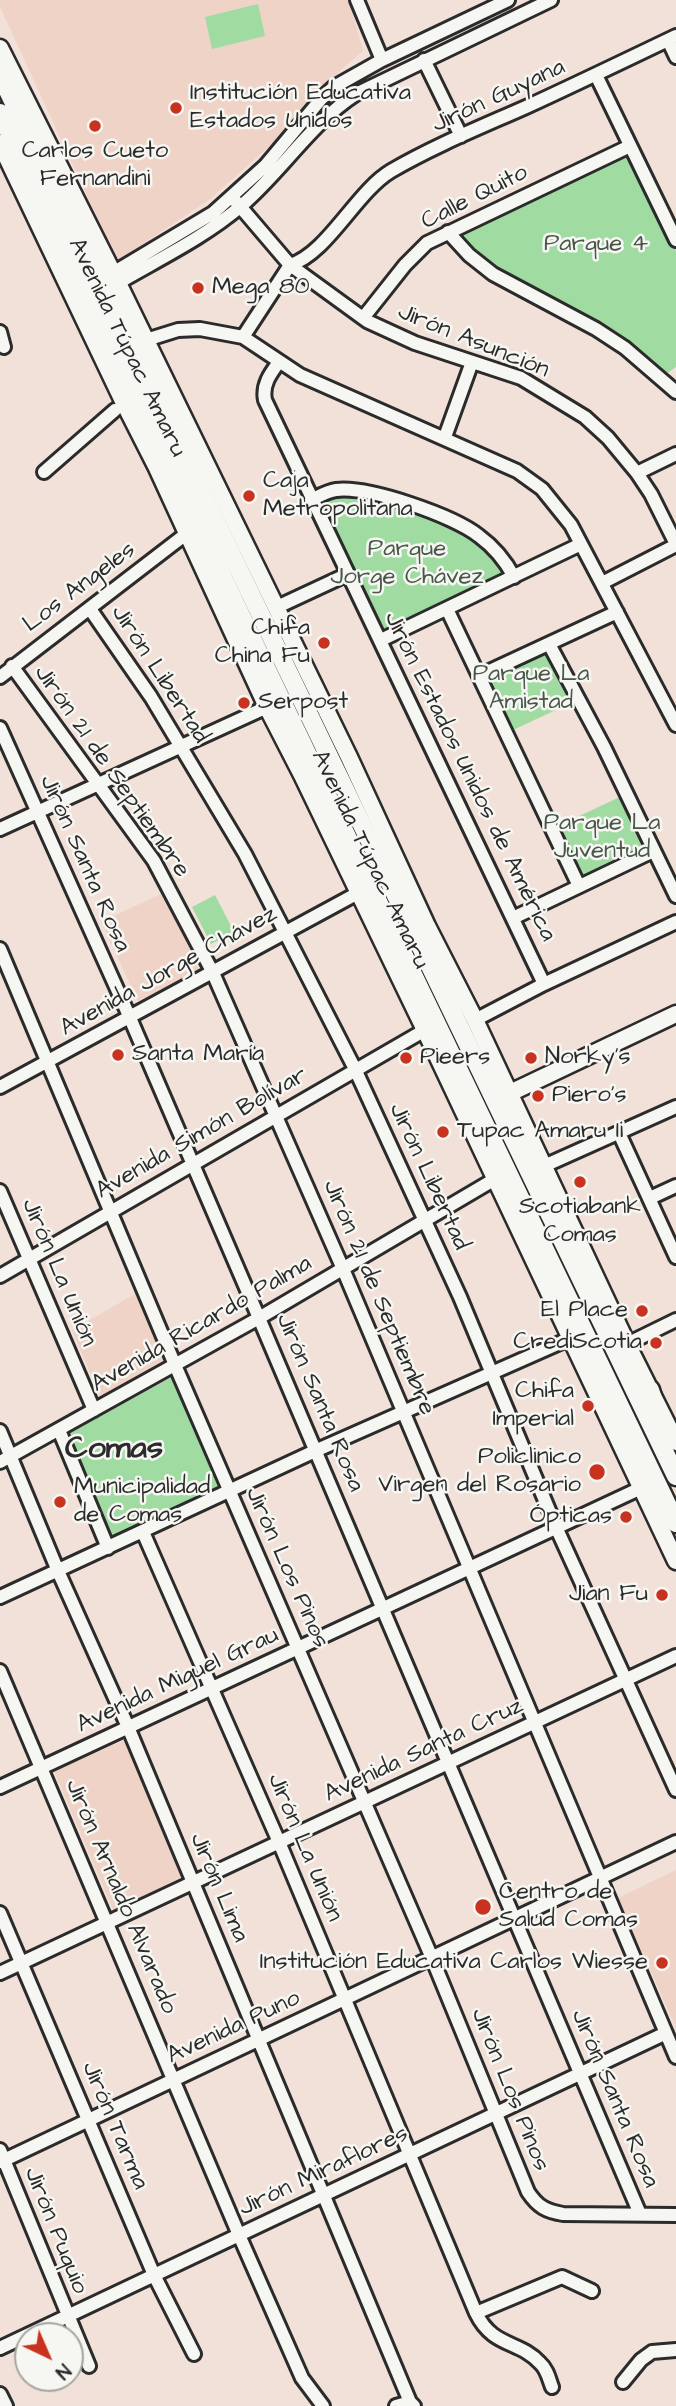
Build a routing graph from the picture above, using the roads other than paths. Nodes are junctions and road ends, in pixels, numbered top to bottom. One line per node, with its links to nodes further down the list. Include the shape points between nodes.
1 (357, 0): 7 (street)
2 (508, 0): 7 (street)
3 (551, 0): 8 (street)
4 (672, 38): 6 (street); 10 (street, Jirón Guyana)
5 (0, 48): 19 (main road, Avenida Túpac Amaru)
6 (676, 57)
7 (382, 60): 15 (street, via 322,98)
8 (424, 60): 12 (street); 15 (street, via 341,103 285,164)
9 (0, 74): 105 (highway, Avenida Túpac Amaru)
10 (596, 75): 12 (street, Jirón Guyana); 14 (street)
11 (0, 113): 108 (highway, Avenida Túpac Amaru)
12 (461, 136): 18 (street, Jirón Guyana, via 376,182 324,239 301,261)
13 (0, 143): 35 (main road, Avenida Túpac Amaru)
14 (630, 146): 16 (street, Calle Quito); 17 (street)
15 (236, 202): 18 (street, Jirón Asunción); 19 (street, via 211,228)
16 (448, 232): 20 (street, Calle Quito, via 427,243 405,265); 27 (street, via 493,274 596,329)
17 (676, 240)
18 (290, 265): 20 (street, Jirón Asunción); 22 (street, Jirón Guyana)
19 (115, 278): 23 (main road, Avenida Túpac Amaru)
20 (363, 318): 26 (street, Jirón Asunción, via 415,343)
21 (0, 332): 24 (street)
22 (243, 337): 23 (street, via 200,329); 25 (street)
23 (146, 340): 41 (main road, Avenida Túpac Amaru)
24 (4, 347)
25 (279, 362): 30 (street, via 333,391); 34 (street, Jirón Estados Unidos de América, via 263,392)
26 (472, 362): 30 (street); 33 (street, Jirón Asunción, via 521,378 566,404 608,438)
27 (671, 377): 28 (street)
28 (676, 392)
29 (116, 410): 32 (street)
30 (444, 438): 36 (street, via 517,471 542,489)
31 (676, 454): 33 (street)
32 (44, 472)
33 (637, 473): 37 (street, Jirón Asunción)
34 (311, 500): 38 (street, Jirón Estados Unidos de América); 39 (street, via 335,490 357,491 383,495 456,522 477,534 507,562)
35 (186, 534): 42 (street, Los Angeles); 50 (main road, Avenida Túpac Amaru)
36 (581, 544): 39 (street); 40 (street)
37 (676, 545): 40 (street)
38 (348, 574): 41 (street); 45 (street, Jirón Estados Unidos de América)
39 (514, 577): 43 (street)
40 (602, 583): 44 (street)
41 (275, 608): 69 (main road, Avenida Túpac Amaru)
42 (90, 609): 47 (street, Los Angeles); 53 (street, Jirón Libertad)
43 (447, 609): 45 (street); 48 (street)
44 (617, 612): 46 (street); 51 (street)
45 (381, 640): 61 (street, Jirón Estados Unidos de América)
46 (549, 644): 48 (street); 57 (street)
47 (12, 666): 49 (street, Los Angeles); 54 (street, Jirón 21 de Septiembre)
48 (480, 676): 58 (street)
49 (0, 677)
50 (267, 707): 53 (street); 59 (main road, Avenida Túpac Amaru)
51 (676, 725)
52 (0, 728): 55 (street, Jirón Santa Rosa)
53 (181, 746): 54 (street); 63 (street, Jirón Libertad)
54 (99, 783): 55 (street); 65 (street, Jirón 21 de Septiembre, via 154,861)
55 (38, 812): 56 (street); 68 (street, Jirón Santa Rosa)
56 (0, 829)
57 (653, 851): 58 (street); 60 (street)
58 (579, 886): 61 (street)
59 (358, 893): 63 (street, Avenida Jorge Chávez); 70 (main road, Avenida Túpac Amaru)
60 (676, 896)
61 (513, 918): 66 (street, Jirón Estados Unidos de América)
62 (676, 922): 66 (street)
63 (285, 933): 65 (street, Avenida Jorge Chávez); 72 (street, Jirón Libertad)
64 (0, 949): 71 (street, Jirón Los Pinos)
65 (213, 973): 68 (street, Avenida Jorge Chávez); 76 (street, Jirón 21 de Septiembre)
66 (544, 984): 69 (street)
67 (676, 1014): 74 (main road)
68 (130, 1018): 71 (street, Avenida Jorge Chávez); 78 (street, Jirón Santa Rosa)
69 (475, 1020): 74 (main road, Avenida Túpac Amaru)
70 (425, 1030): 72 (street, Avenida Simón Bolívar); 80 (main road, Avenida Túpac Amaru)
71 (48, 1062): 73 (street, Avenida Jorge Chávez); 84 (street, Jirón Los Pinos)
72 (355, 1069): 76 (street, Avenida Simón Bolívar); 85 (street, Jirón Libertad)
73 (0, 1087)
74 (510, 1093): 79 (main road, Avenida Túpac Amaru)
75 (676, 1107): 77 (street)
76 (275, 1115): 78 (street, Avenida Simón Bolívar); 88 (street, Jirón 21 de Septiembre)
77 (619, 1133): 79 (street); 83 (street)
78 (192, 1164): 84 (street, Avenida Simón Bolívar); 90 (street, Jirón Santa Rosa)
79 (544, 1166): 93 (main road, Avenida Túpac Amaru)
80 (495, 1179): 85 (street, Avenida Ricardo Palma); 92 (main road, Avenida Túpac Amaru)
81 (676, 1186): 83 (street)
82 (0, 1191): 87 (street, Jirón La Unión)
83 (650, 1198): 86 (street)
84 (111, 1211): 87 (street, Avenida Simón Bolívar); 94 (street, Jirón Los Pinos)
85 (424, 1221): 88 (street, Avenida Ricardo Palma); 95 (street, Jirón Libertad)
86 (676, 1257)
87 (29, 1259): 89 (street, Avenida Simón Bolívar); 97 (street, Jirón La Unión)
88 (343, 1269): 90 (street, Avenida Ricardo Palma); 98 (street, Jirón 21 de Septiembre)
89 (0, 1276)
90 (259, 1318): 94 (street, Avenida Ricardo Palma); 102 (street, Jirón Santa Rosa)
91 (676, 1320): 93 (street)
92 (570, 1338): 95 (street); 106 (main road, Avenida Túpac Amaru)
93 (627, 1344): 96 (main road, Avenida Túpac Amaru)
94 (175, 1365): 97 (street, Avenida Ricardo Palma); 107 (street, Jirón Los Pinos)
95 (492, 1372): 98 (street); 109 (street, Jirón Libertad)
96 (650, 1391): 101 (main road, Avenida Túpac Amaru); 104 (highway)
97 (94, 1410): 99 (street, Avenida Ricardo Palma)
98 (404, 1411): 102 (street); 113 (street, Jirón 21 de Septiembre)
99 (59, 1430): 103 (street, Avenida Ricardo Palma); 111 (street)
100 (0, 1431): 103 (street, Jirón Lima)
101 (676, 1442)
102 (315, 1451): 107 (street); 116 (street, Jirón Santa Rosa)
103 (6, 1459): 114 (street, Jirón Lima)
104 (676, 1460)
105 (676, 1476)
106 (641, 1488): 109 (street, Avenida Miguel Grau); 112 (main road, Avenida Túpac Amaru)
107 (230, 1492): 110 (street); 117 (street, Jirón Los Pinos)
108 (676, 1523)
109 (556, 1527): 113 (street, Avenida Miguel Grau); 120 (street, Jirón Libertad)
110 (143, 1532): 111 (street); 121 (street, Jirón La Unión)
111 (108, 1548): 114 (street)
112 (676, 1560)
113 (468, 1568): 116 (street, Avenida Miguel Grau); 122 (street, Jirón 21 de Septiembre)
114 (58, 1571): 115 (street); 123 (street, Jirón Lima)
115 (0, 1597)
116 (384, 1608): 117 (street, Avenida Miguel Grau); 124 (street, Jirón Santa Rosa)
117 (298, 1648): 121 (street, Avenida Miguel Grau); 128 (street, Jirón Los Pinos)
118 (676, 1656): 120 (street, Avenida Santa Cruz)
119 (0, 1671): 125 (street, Jirón Arnaldo Alvarado)
120 (624, 1680): 122 (street, Avenida Santa Cruz); 127 (street, Jirón Libertad)
121 (212, 1688): 123 (street, Avenida Miguel Grau); 129 (street, Jirón La Unión)
122 (534, 1722): 124 (street, Avenida Santa Cruz); 131 (street, Jirón 21 de Septiembre)
123 (128, 1727): 125 (street, Avenida Miguel Grau); 132 (street, Jirón Lima)
124 (447, 1763): 128 (street, Avenida Santa Cruz); 134 (street, Jirón Santa Rosa)
125 (41, 1768): 126 (street, Avenida Miguel Grau); 135 (street, Jirón Arnaldo Alvarado)
126 (0, 1787)
127 (676, 1790)
128 (364, 1802): 129 (street, Avenida Santa Cruz); 136 (street, Jirón Los Pinos)
129 (279, 1842): 132 (street, Avenida Santa Cruz); 139 (street, Jirón La Unión)
130 (676, 1843): 131 (street, Avenida Puno)
131 (600, 1878): 134 (street, Avenida Puno); 140 (street, Jirón 21 de Septiembre)
132 (193, 1882): 135 (street, Avenida Santa Cruz); 141 (street, Jirón Lima)
133 (0, 1913): 137 (street, Jirón Tarma)
134 (514, 1920): 136 (street, Avenida Puno); 143 (street, Jirón Santa Rosa)
135 (107, 1923): 137 (street, Avenida Santa Cruz); 144 (street, Jirón Arnaldo Alvarado)
136 (432, 1958): 139 (street, Avenida Puno); 145 (street, Jirón Los Pinos)
137 (22, 1963): 138 (street, Avenida Santa Cruz); 146 (street, Jirón Tarma)
138 (0, 1973)
139 (345, 2000): 141 (street, Avenida Puno); 147 (street, Jirón La Unión)
140 (666, 2033): 142 (street, Jirón 21 de Septiembre); 143 (street, Jirón Miraflores)
141 (259, 2040): 144 (street, Avenida Puno); 149 (street, Jirón Lima)
142 (676, 2057)
143 (582, 2073): 145 (street, Jirón Miraflores); 150 (street, Jirón Santa Rosa)
144 (175, 2080): 146 (street, Avenida Puno); 152 (street, Jirón Arnaldo Alvarado)
145 (496, 2113): 147 (street, Jirón Miraflores); 150 (street, Jirón Los Pinos, via 536,2204 564,2214)
146 (89, 2120): 148 (street, Avenida Puno); 153 (street, Jirón Tarma)
147 (410, 2154): 149 (street, Jirón Miraflores); 155 (street, Jirón La Unión)
148 (2, 2157): 156 (street, Jirón Puquio)
149 (325, 2194): 152 (street, Jirón Miraflores); 164 (street, Jirón Lima)
150 (640, 2214): 151 (street)
151 (676, 2215)
152 (239, 2235): 153 (street, Jirón Miraflores); 166 (street, Jirón Arnaldo Alvarado, via 302,2378)
153 (154, 2275): 156 (street, Jirón Miraflores); 159 (street, Jirón Tarma)
154 (592, 2291): 155 (street, via 562,2277)
155 (476, 2313): 162 (street, Jirón La Unión, via 496,2338 542,2364)
156 (67, 2317): 157 (street, Jirón Miraflores); 160 (street, Jirón Puquio)
157 (0, 2348)
158 (676, 2350): 161 (street, via 652,2352)
159 (194, 2354)
160 (89, 2366)
161 (623, 2382)
162 (552, 2387)
163 (0, 2394): 165 (street)
164 (412, 2404): 167 (street)
165 (6, 2406)
166 (323, 2406)
167 (396, 2406)

